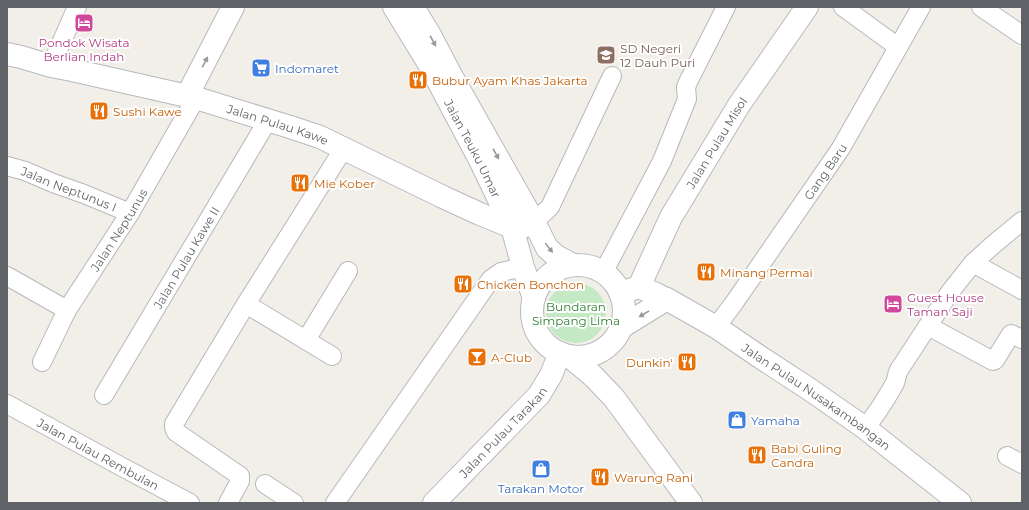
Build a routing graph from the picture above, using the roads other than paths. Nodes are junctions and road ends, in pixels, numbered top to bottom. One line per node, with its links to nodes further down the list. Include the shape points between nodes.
1 (76, 7): 13 (street)
2 (234, 7): 15 (street, one-way to 2)
3 (394, 7): 22 (street, Jalan Teuku Umar, via 444,91)
4 (413, 7): 21 (street, Jalan Teuku Umar, one-way to 21)
5 (726, 7): 27 (street, via 686,87 687,99 662,161)
6 (807, 7): 29 (street, Jalan Pulau Misol, via 739,105)
7 (843, 7): 11 (street)
8 (921, 7): 11 (street, Gang Baru)
9 (981, 7): 10 (street)
10 (1021, 33)
11 (898, 47): 36 (street, Gang Baru, via 841,148)
12 (7, 54): 13 (street, Jalan Pulau Kawe)
13 (51, 66): 15 (street, Jalan Pulau Kawe)
14 (612, 76): 21 (street, via 550,207)
15 (191, 97): 16 (street, Jalan Pulau Kawe); 19 (street, Jalan Neptunus)
16 (268, 120): 17 (street, Jalan Pulau Kawe, via 320,137); 44 (street, Jalan Pulau Kawe II)
17 (344, 148): 22 (street, Jalan Pulau Kawe, via 443,197); 33 (street)
18 (7, 166): 19 (street, Jalan Neptunus I)
19 (130, 213): 34 (street, Jalan Neptunus)
20 (1022, 221): 23 (street)
21 (534, 222): 22 (street, via 526,226); 24 (street, Jalan Teuku Umar, one-way to 24, via 547,248)
22 (512, 227): 25 (street, Jalan Teuku Umar)
23 (973, 263): 30 (street); 35 (street)
24 (573, 265): 27 (street, via 589,266); 31 (street, via 560,268 548,276 539,286)
25 (523, 267): 31 (street, Jalan Teuku Umar); 52 (street, via 501,272 491,279)
26 (348, 271): 39 (street)
27 (603, 273): 29 (street, via 613,282)
28 (7, 276): 34 (street)
29 (630, 290): 32 (street, Jalan Pulau Nusakambangan); 37 (street, via 623,304)
30 (1022, 290)
31 (534, 298): 41 (street, via 532,309 536,331 550,348)
32 (667, 299): 36 (street, Jalan Pulau Nusakambangan); 37 (street, one-way to 37)
33 (246, 304): 39 (street); 50 (street, via 174,424 176,432 240,476 240,481)
34 (67, 310): 43 (street, Jalan Neptunus)
35 (928, 326): 38 (street, via 993,361 1011,334); 47 (street, via 896,374 895,383 881,408)
36 (716, 327): 47 (street, Jalan Pulau Nusakambangan)
37 (620, 328): 40 (street)
38 (1022, 339)
39 (306, 340): 42 (street)
40 (603, 349): 41 (street, via 581,357); 45 (street)
41 (565, 355): 45 (street, via 593,376); 53 (street, Jalan Pulau Tarakan, via 539,395)
42 (332, 356)
43 (42, 362)
44 (104, 396)
45 (614, 398): 54 (street)
46 (7, 404): 49 (street, Jalan Pulau Rembulan)
47 (865, 428): 55 (street, Jalan Pulau Nusakambangan)
48 (265, 484): 51 (street)
49 (190, 503)
50 (228, 503)
51 (294, 503)
52 (335, 503)
53 (434, 503)
54 (691, 503)
55 (960, 503)

